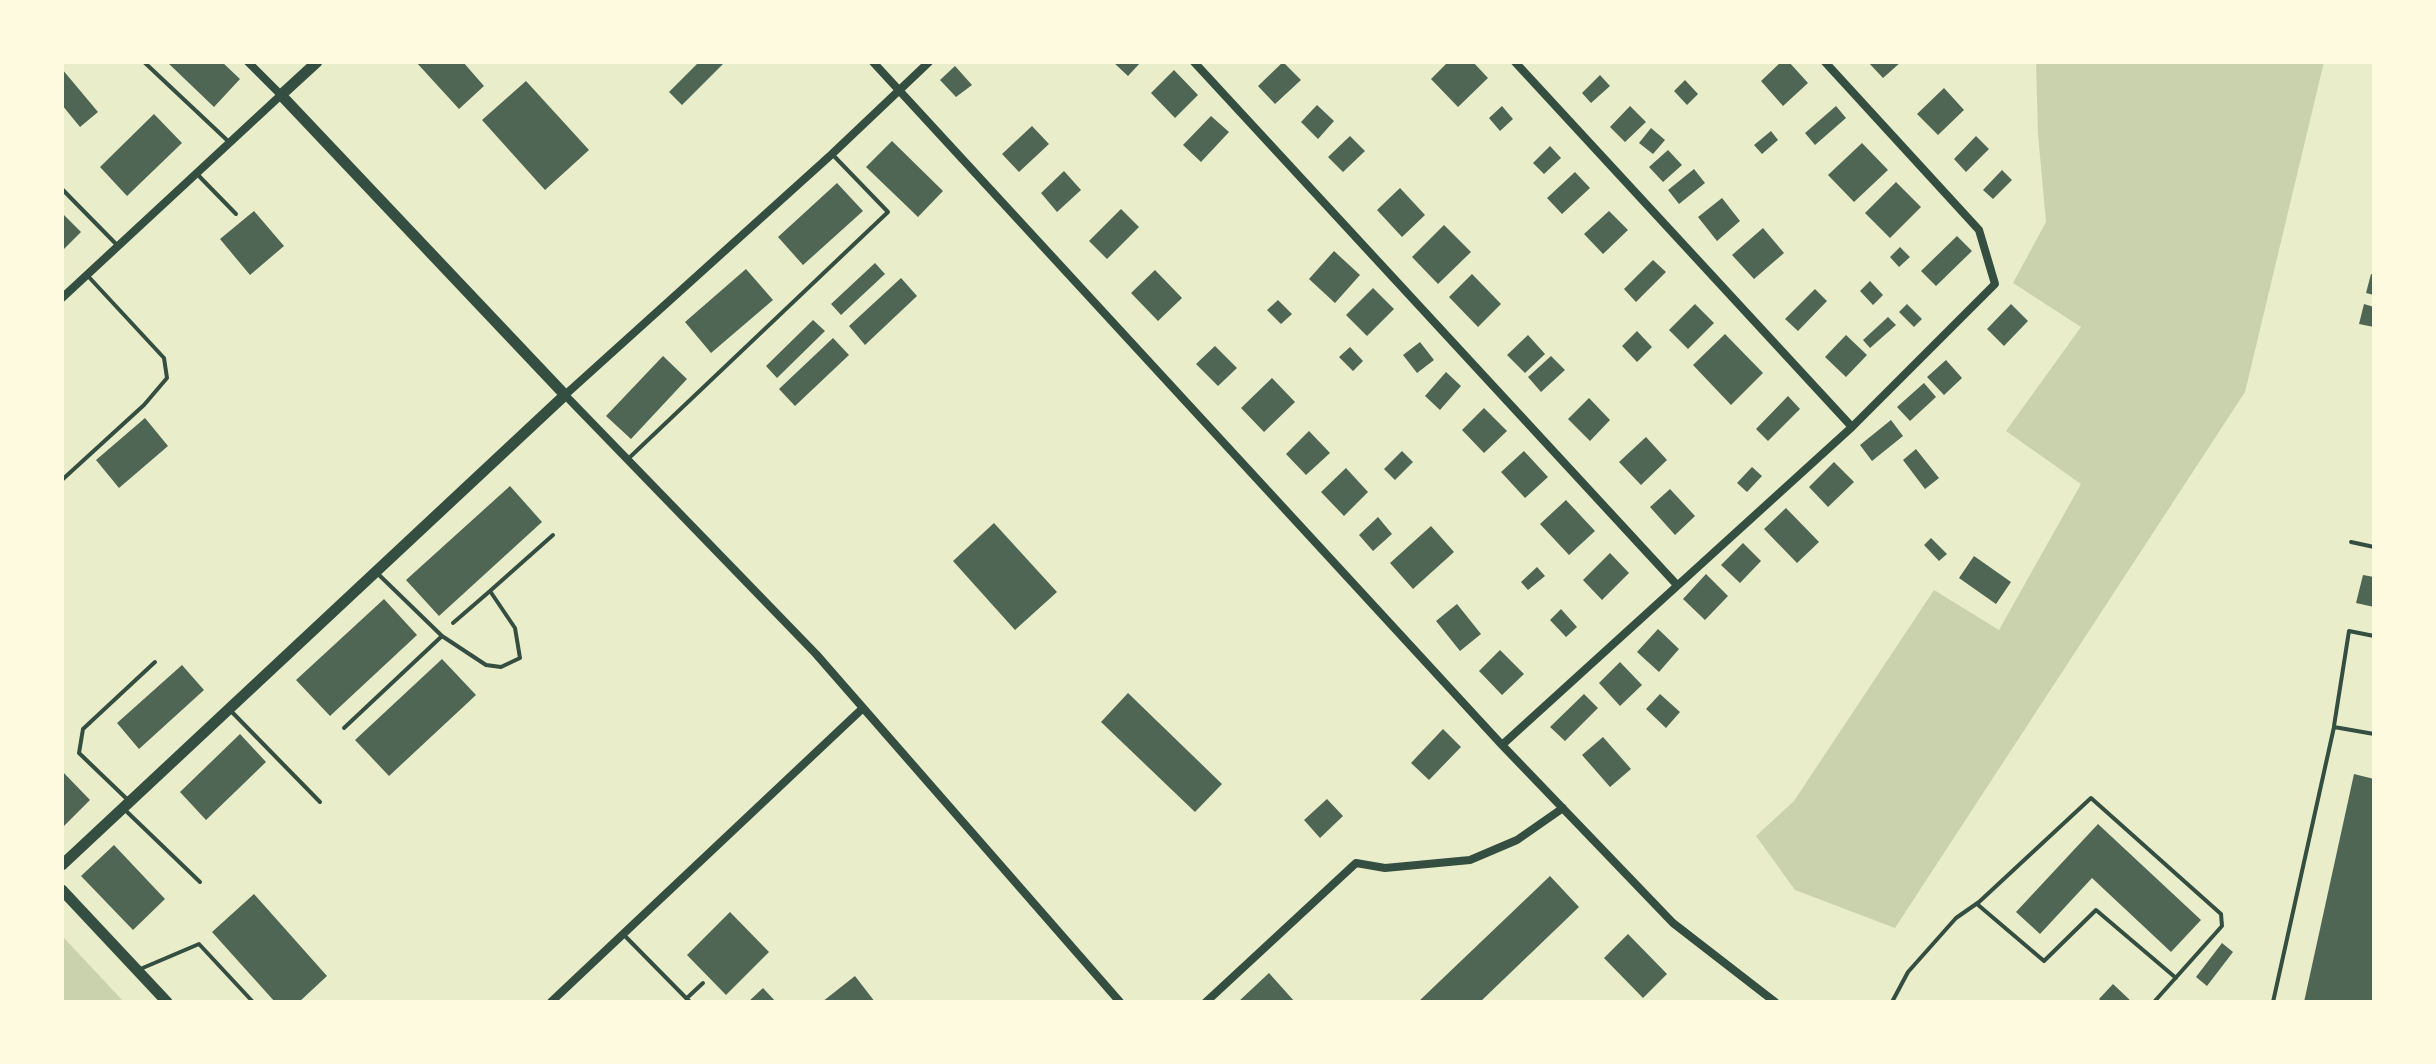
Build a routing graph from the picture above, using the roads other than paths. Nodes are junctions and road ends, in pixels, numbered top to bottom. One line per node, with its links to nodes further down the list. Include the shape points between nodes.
1 (144, 62): 11 (lane)
2 (248, 62): 10 (street)
3 (317, 62): 10 (street)
4 (873, 62): 9 (street)
5 (929, 62): 9 (street)
6 (1194, 62): 27 (street)
7 (1515, 62): 20 (street)
8 (1825, 62): 20 (street, via 1979,230 1995,284)
9 (898, 89): 12 (street); 38 (street)
10 (281, 95): 11 (street); 19 (street)
11 (230, 142): 13 (street)
12 (832, 154): 19 (street); 21 (lane, via 888,212)
13 (197, 174): 15 (lane); 16 (street)
14 (62, 189): 16 (lane)
15 (236, 214)
16 (118, 246): 17 (street)
17 (87, 275): 18 (street); 22 (lane, via 164,358 167,378)
18 (62, 298)
19 (565, 395): 21 (street); 26 (street)
20 (1852, 427): 27 (street)
21 (627, 459): 33 (street)
22 (63, 479)
23 (553, 535): 28 (lane)
24 (2351, 542): 25 (lane)
25 (2374, 547)
26 (376, 572): 30 (lane); 34 (street)
27 (1677, 585): 38 (street)
28 (490, 591): 29 (lane); 30 (lane, via 515,628 520,658 501,667 486,665)
29 (453, 623)
30 (442, 636): 36 (lane)
31 (2374, 636): 35 (lane, via 2349,631)
32 (155, 662): 40 (lane, via 83,729 79,753)
33 (863, 708): 46 (street); 54 (street)
34 (229, 709): 39 (lane); 40 (street)
35 (2334, 727): 37 (lane); 59 (lane)
36 (344, 728)
37 (2374, 734)
38 (1502, 745): 41 (street)
39 (320, 802)
40 (127, 806): 42 (street); 43 (lane)
41 (1563, 808): 55 (street, via 1517,840 1470,860 1385,868 1356,863); 56 (street, via 1673,923)
42 (62, 865)
43 (200, 882)
44 (62, 890): 47 (street)
45 (1976, 904): 48 (lane, via 2044,961 2096,910); 48 (lane, via 2091,798 2221,914 2222,926); 57 (lane, via 1956,918 1908,972)
46 (623, 934): 50 (street); 51 (lane)
47 (137, 971): 52 (street); 53 (lane, via 199,944)
48 (2176, 978): 58 (lane)
49 (703, 983): 51 (lane)
50 (556, 1000)
51 (688, 1000)
52 (167, 1002)
53 (253, 1002)
54 (1120, 1002)
55 (1206, 1002)
56 (1775, 1002)
57 (1892, 1002)
58 (2154, 1002)
59 (2273, 1002)

